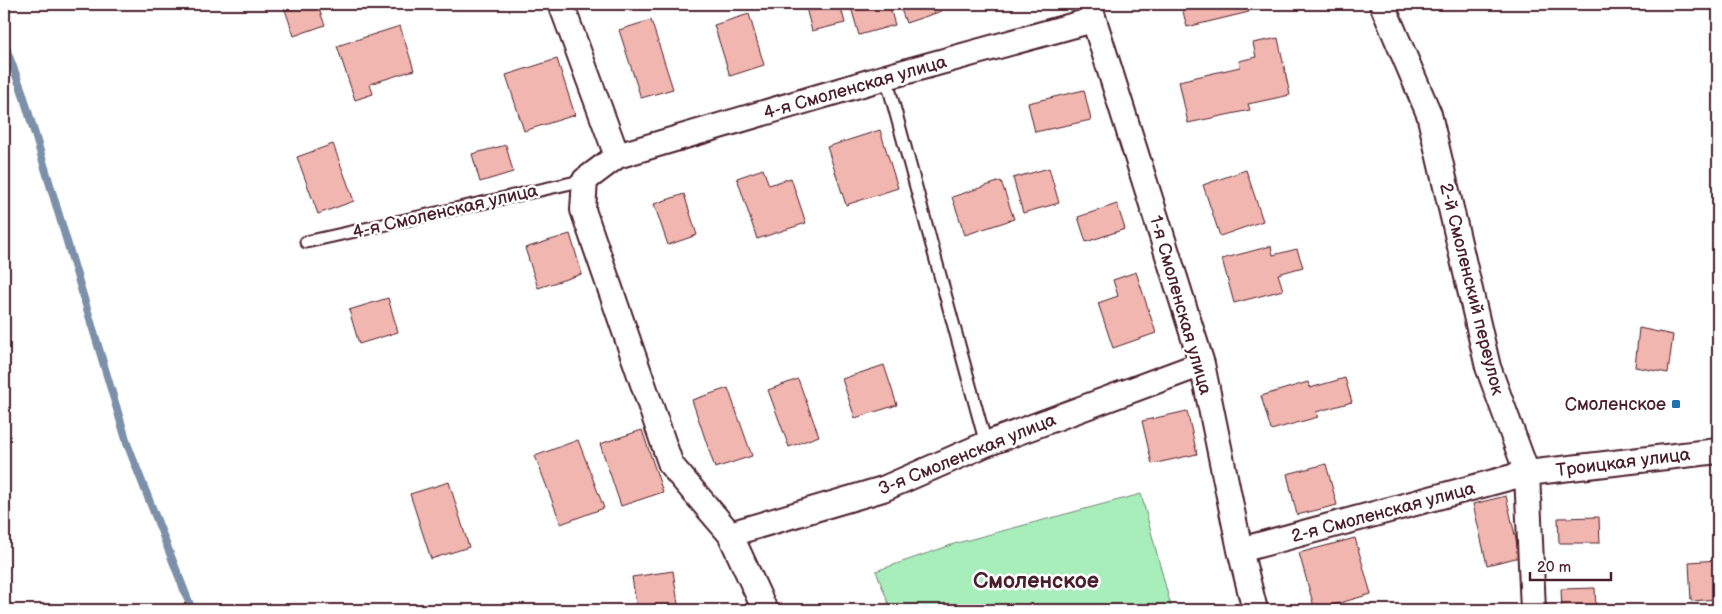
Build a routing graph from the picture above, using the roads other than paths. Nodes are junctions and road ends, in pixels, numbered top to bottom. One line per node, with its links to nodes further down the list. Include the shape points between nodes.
1 (561, 4): 5 (street)
2 (1382, 4): 11 (street, 2-й Смоленский переулок, via 1429,114 1488,368)
3 (1091, 12): 4 (street, 4-я Смоленская улица); 8 (street, 1-я Смоленская улица)
4 (886, 77): 5 (street, 4-я Смоленская улица); 9 (lane)
5 (617, 156): 6 (street, 4-я Смоленская улица)
6 (584, 180): 7 (lane, 4-я Смоленская улица); 12 (street, via 583,210 671,465)
7 (306, 242)
8 (1202, 364): 9 (street, 3-я Смоленская улица); 13 (street, 1-я Смоленская улица)
9 (986, 444): 12 (street, 3-я Смоленская улица, via 883,489)
10 (1718, 451): 11 (street, Троицкая улица)
11 (1527, 474): 13 (street, 2-я Смоленская улица); 16 (street, 2-й Смоленский переулок)
12 (730, 534): 14 (street)
13 (1240, 550): 15 (street, 1-я Смоленская улица)
14 (764, 610)
15 (1255, 610)
16 (1533, 610)

